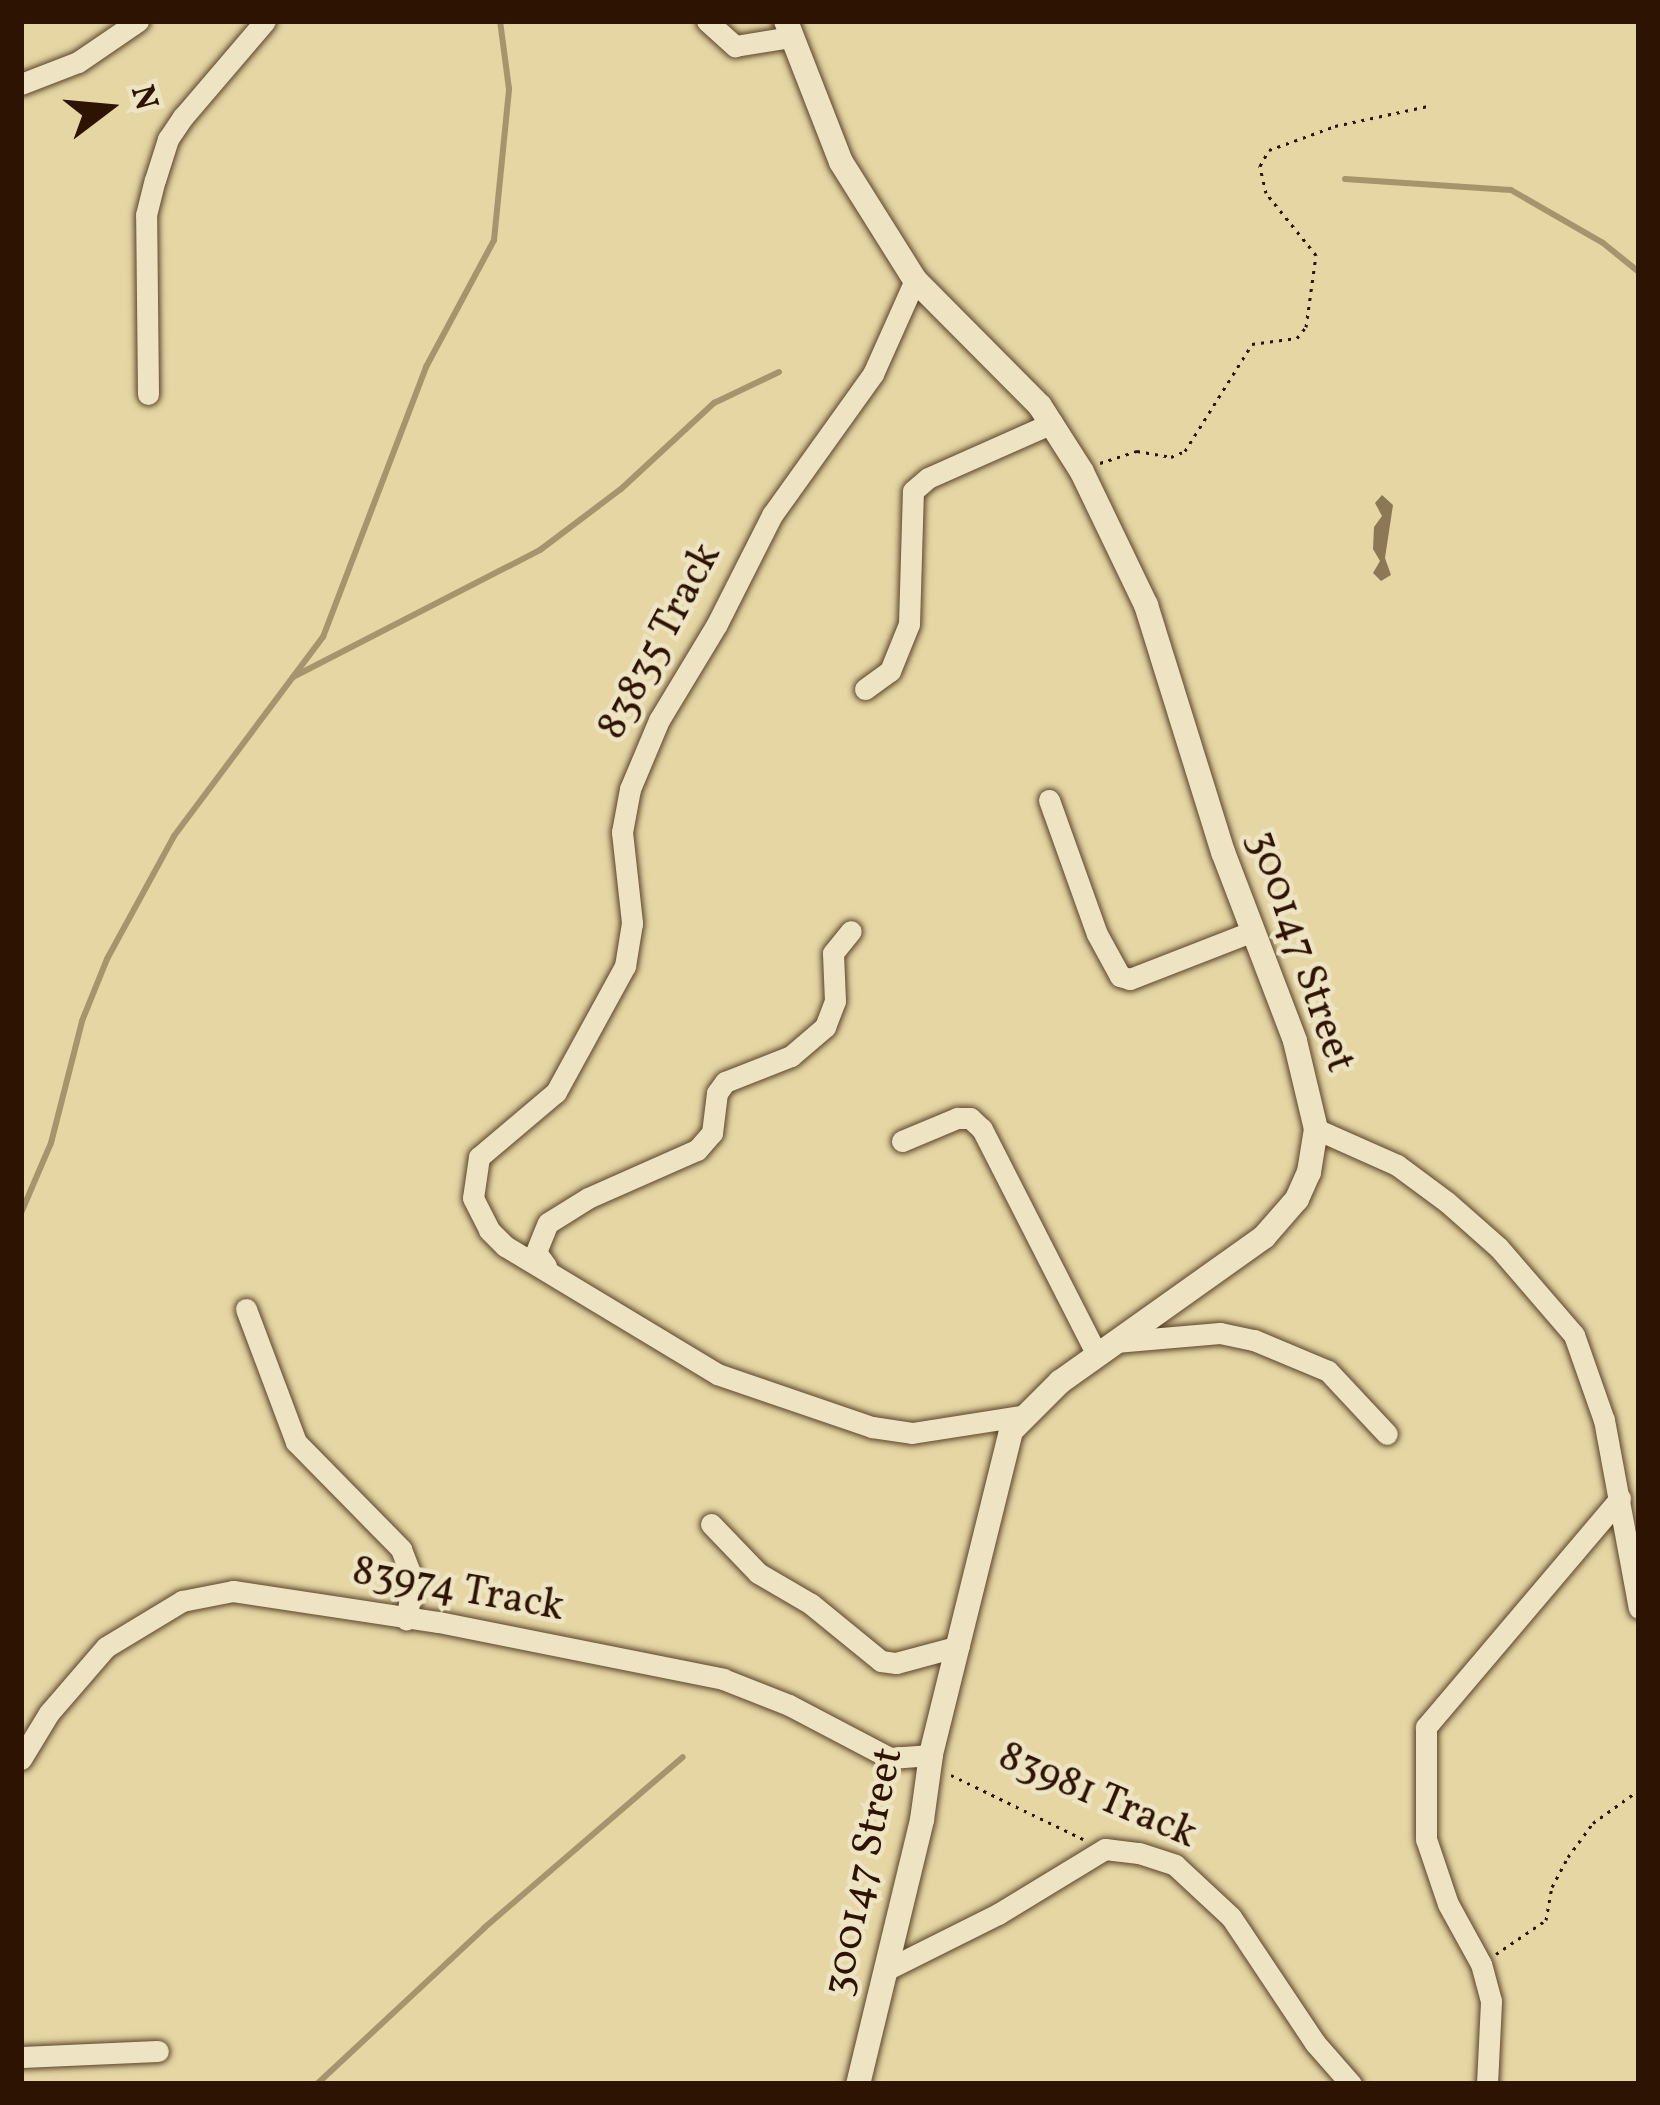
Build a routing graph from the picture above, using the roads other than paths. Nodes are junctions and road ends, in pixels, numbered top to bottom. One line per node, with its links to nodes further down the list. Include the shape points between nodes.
1 (138, 21): 5 (street, via 78,62)
2 (265, 21): 7 (street, via 183,117 154,180 146,215)
3 (707, 21): 4 (street, via 735,46)
4 (788, 29): 6 (street, 300147 Street, via 841,162)
5 (21, 84)
6 (915, 280): 8 (street, 300147 Street); 15 (street, 83835 Track, via 873,374 772,514 658,720 622,832 632,923 625,966 556,1092 479,1157 478,1214 505,1246)
7 (148, 394)
8 (1052, 423): 9 (street, via 913,491 909,624 890,670); 12 (street, 300147 Street, via 1146,605)
9 (866, 689)
10 (1049, 800): 12 (street, via 1120,976 1130,979)
11 (851, 931): 15 (street, via 833,953 836,1001 825,1028 790,1056 724,1082 712,1133 697,1150 548,1223 536,1252)
12 (1253, 931): 13 (street, 300147 Street, via 1295,1041)
13 (1316, 1129): 17 (street, 300147 Street, via 1298,1199 1264,1238); 20 (street, via 1397,1165 1447,1202 1574,1334)
14 (902, 1141): 17 (street, via 957,1118 982,1129)
15 (546, 1267): 18 (street, 83835 Track, via 717,1374 836,1417 912,1433)
16 (246, 1309): 23 (street, via 296,1442 401,1549 413,1581)
17 (1106, 1348): 18 (street, 300147 Street); 19 (street, via 1220,1333 1254,1340 1328,1371)
18 (1020, 1416): 24 (street, 300147 Street, via 1000,1462)
19 (1387, 1434)
20 (1620, 1498): 22 (street); 32 (street, via 1426,1727 1426,1839 1491,2001)
21 (712, 1524): 24 (street, via 746,1563 881,1661)
22 (1639, 1608)
23 (406, 1619): 25 (street, 83974 Track, via 723,1679 890,1758); 26 (street, 83974 Track, via 232,1591 182,1601 106,1647)
24 (959, 1646): 25 (street, 300147 Street)
25 (931, 1755): 27 (street, 300147 Street)
26 (21, 1759)
27 (886, 1970): 30 (street, 300147 Street); 31 (street, 83981 Track, via 1105,1849 1175,1864 1204,1888)
28 (158, 2051): 29 (street)
29 (21, 2057)
30 (858, 2084)
31 (1351, 2084)
32 (1487, 2084)

